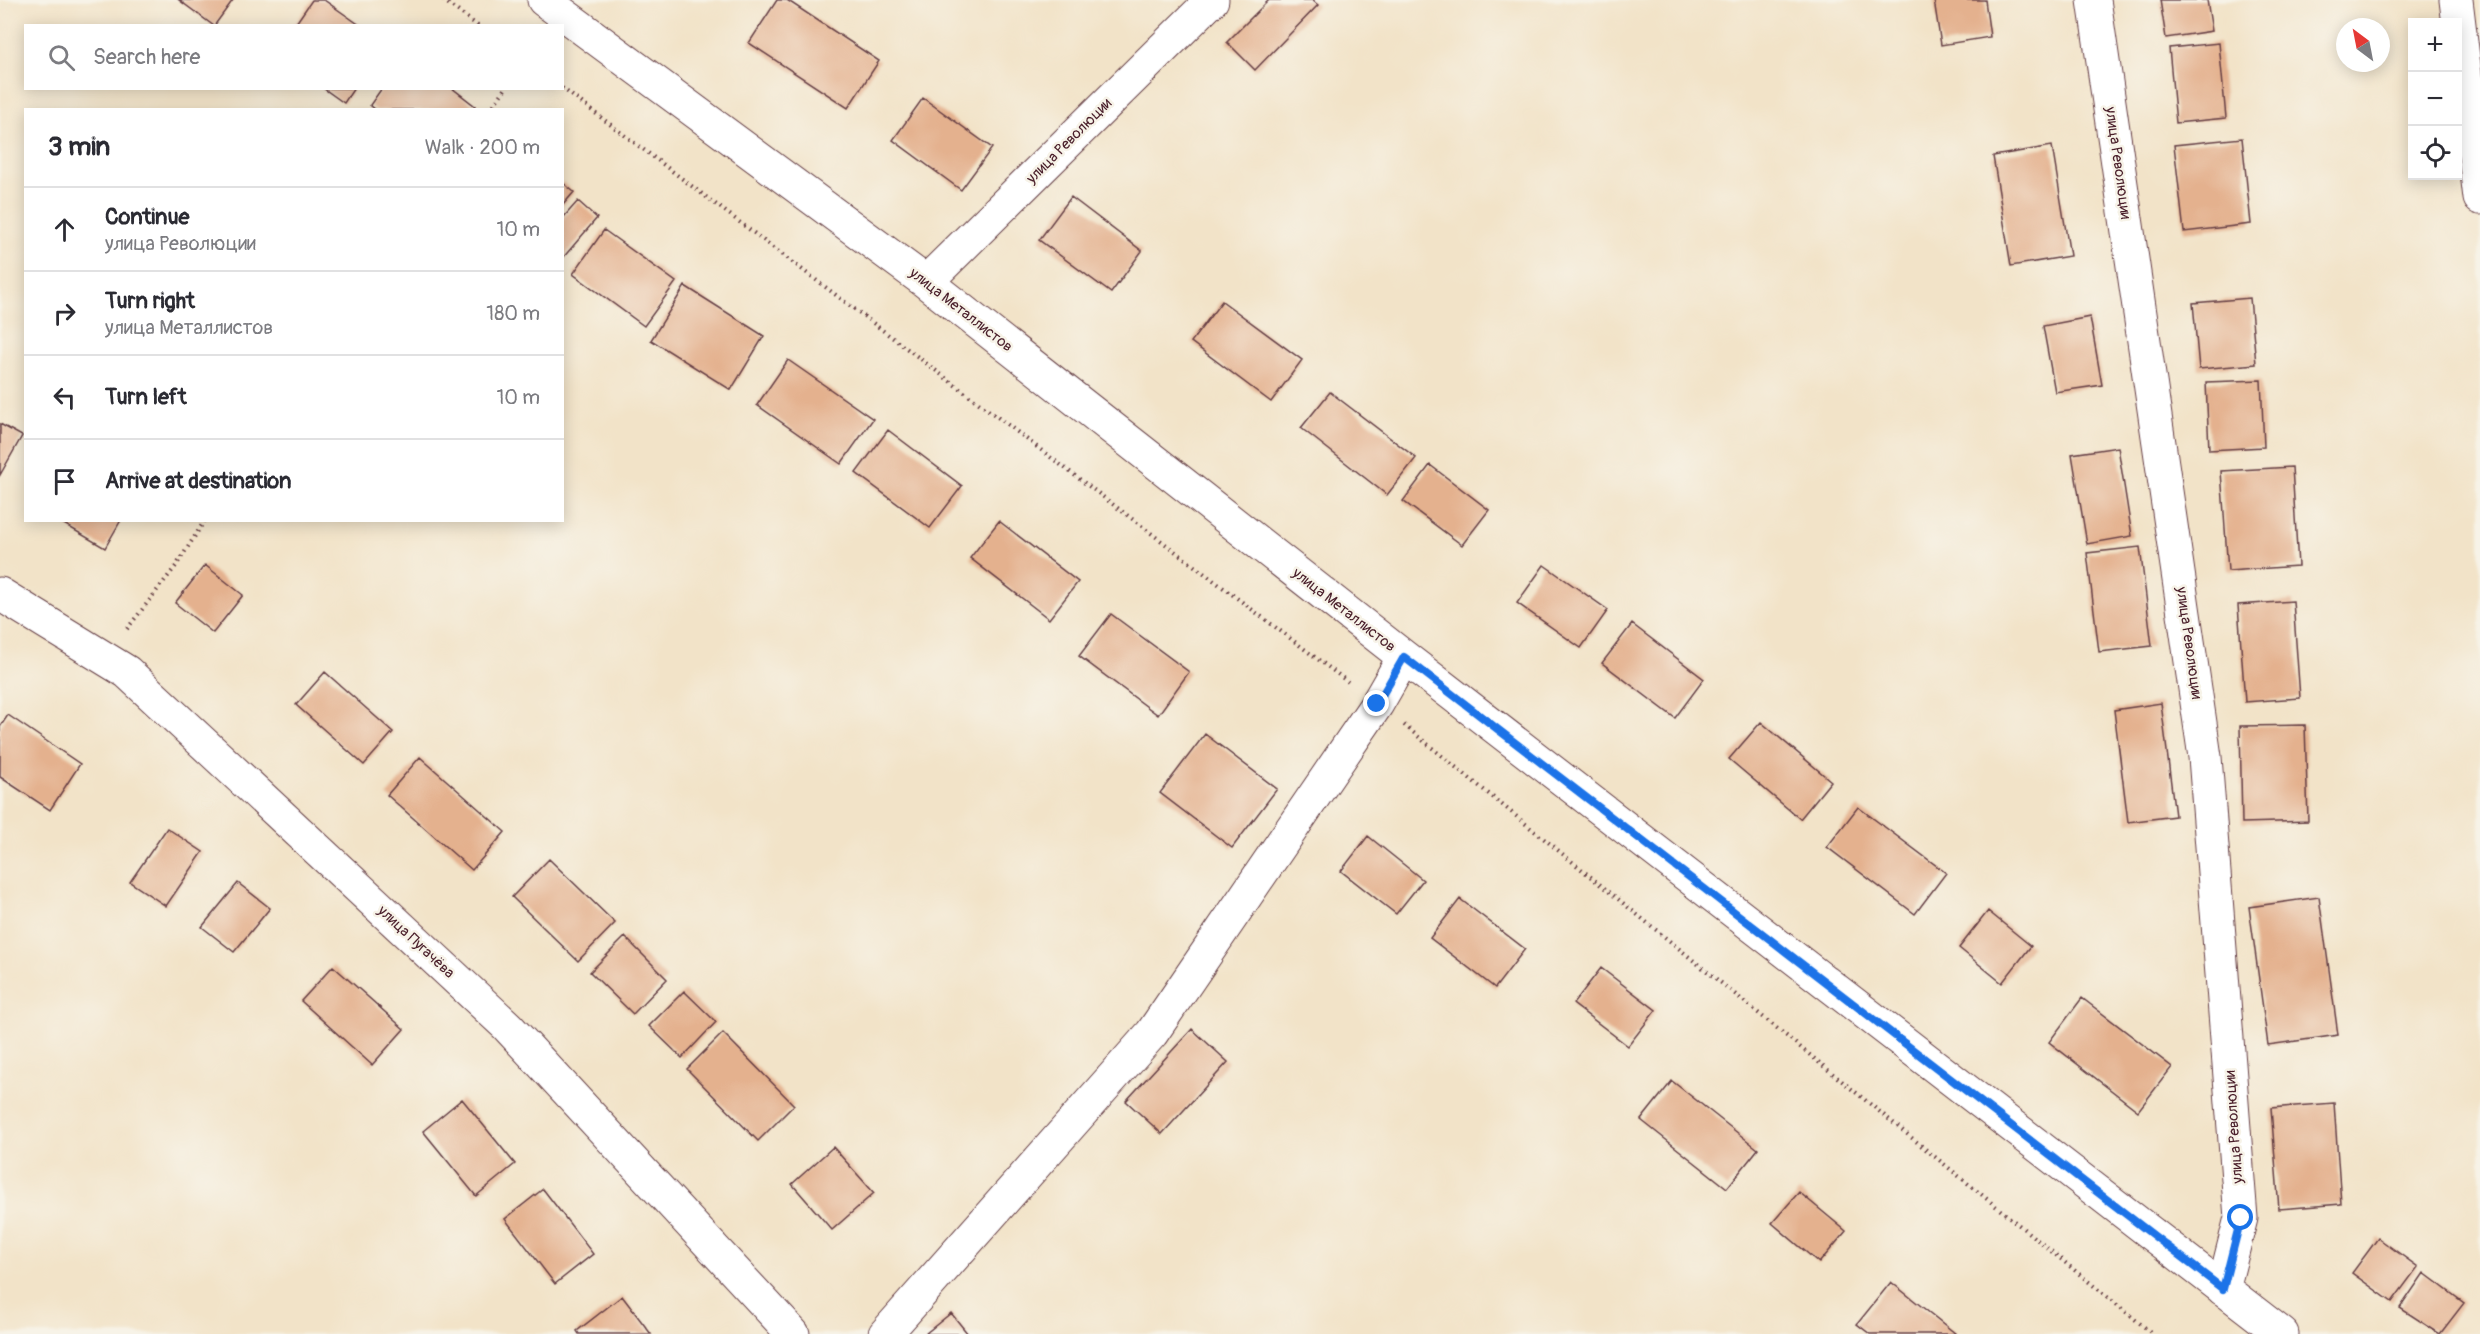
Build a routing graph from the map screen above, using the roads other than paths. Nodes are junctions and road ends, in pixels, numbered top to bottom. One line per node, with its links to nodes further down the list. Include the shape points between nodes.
1 (544, 0): 6 (street, улица Металлистов)
2 (1212, 0): 6 (street, улица Революции)
3 (2094, 0): 9 (street, улица Революции, via 2205,757 2241,1218)
4 (2456, 0): 5 (street)
5 (2480, 198)
6 (926, 282): 8 (street, улица Металлистов)
7 (0, 594): 10 (street, улица Пугачёва, via 136,680 507,1026)
8 (1404, 657): 9 (street, улица Металлистов); 11 (street, via 1377,704 1152,1033)
9 (2223, 1289): 12 (street, улица Металлистов)
10 (793, 1334)
11 (885, 1334)
12 (2282, 1334)

